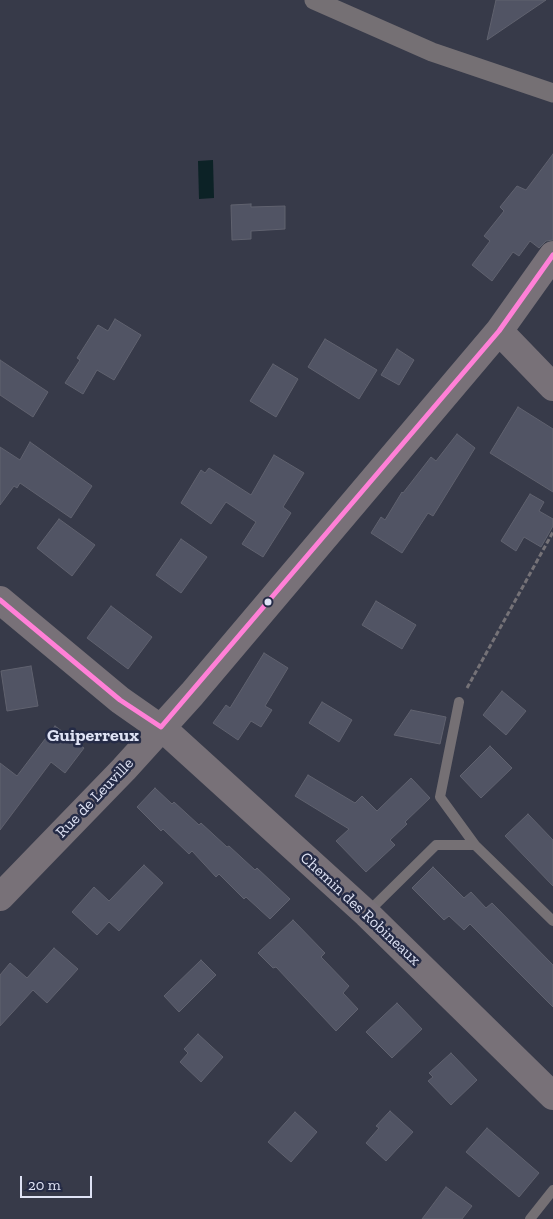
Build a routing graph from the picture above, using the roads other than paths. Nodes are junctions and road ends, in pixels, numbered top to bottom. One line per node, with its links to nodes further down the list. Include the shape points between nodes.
1 (314, 0): 2 (street, via 432,52)
2 (553, 92)
3 (553, 255): 4 (street, Rue de Leuville)
4 (499, 331): 5 (street); 8 (street, Rue de Leuville)
5 (553, 387)
6 (0, 600): 8 (street, Chemin des Robineaux, via 120,700)
7 (459, 702): 9 (lane, via 440,797)
8 (161, 727): 10 (street, Rue de Leuville); 11 (street, Chemin des Robineaux)
9 (475, 845): 11 (lane, via 436,845); 12 (lane)
10 (0, 897)
11 (367, 914): 13 (street, Chemin des Robineaux)
12 (553, 920)
13 (553, 1096)
14 (553, 1190): 15 (lane)
15 (530, 1219)

